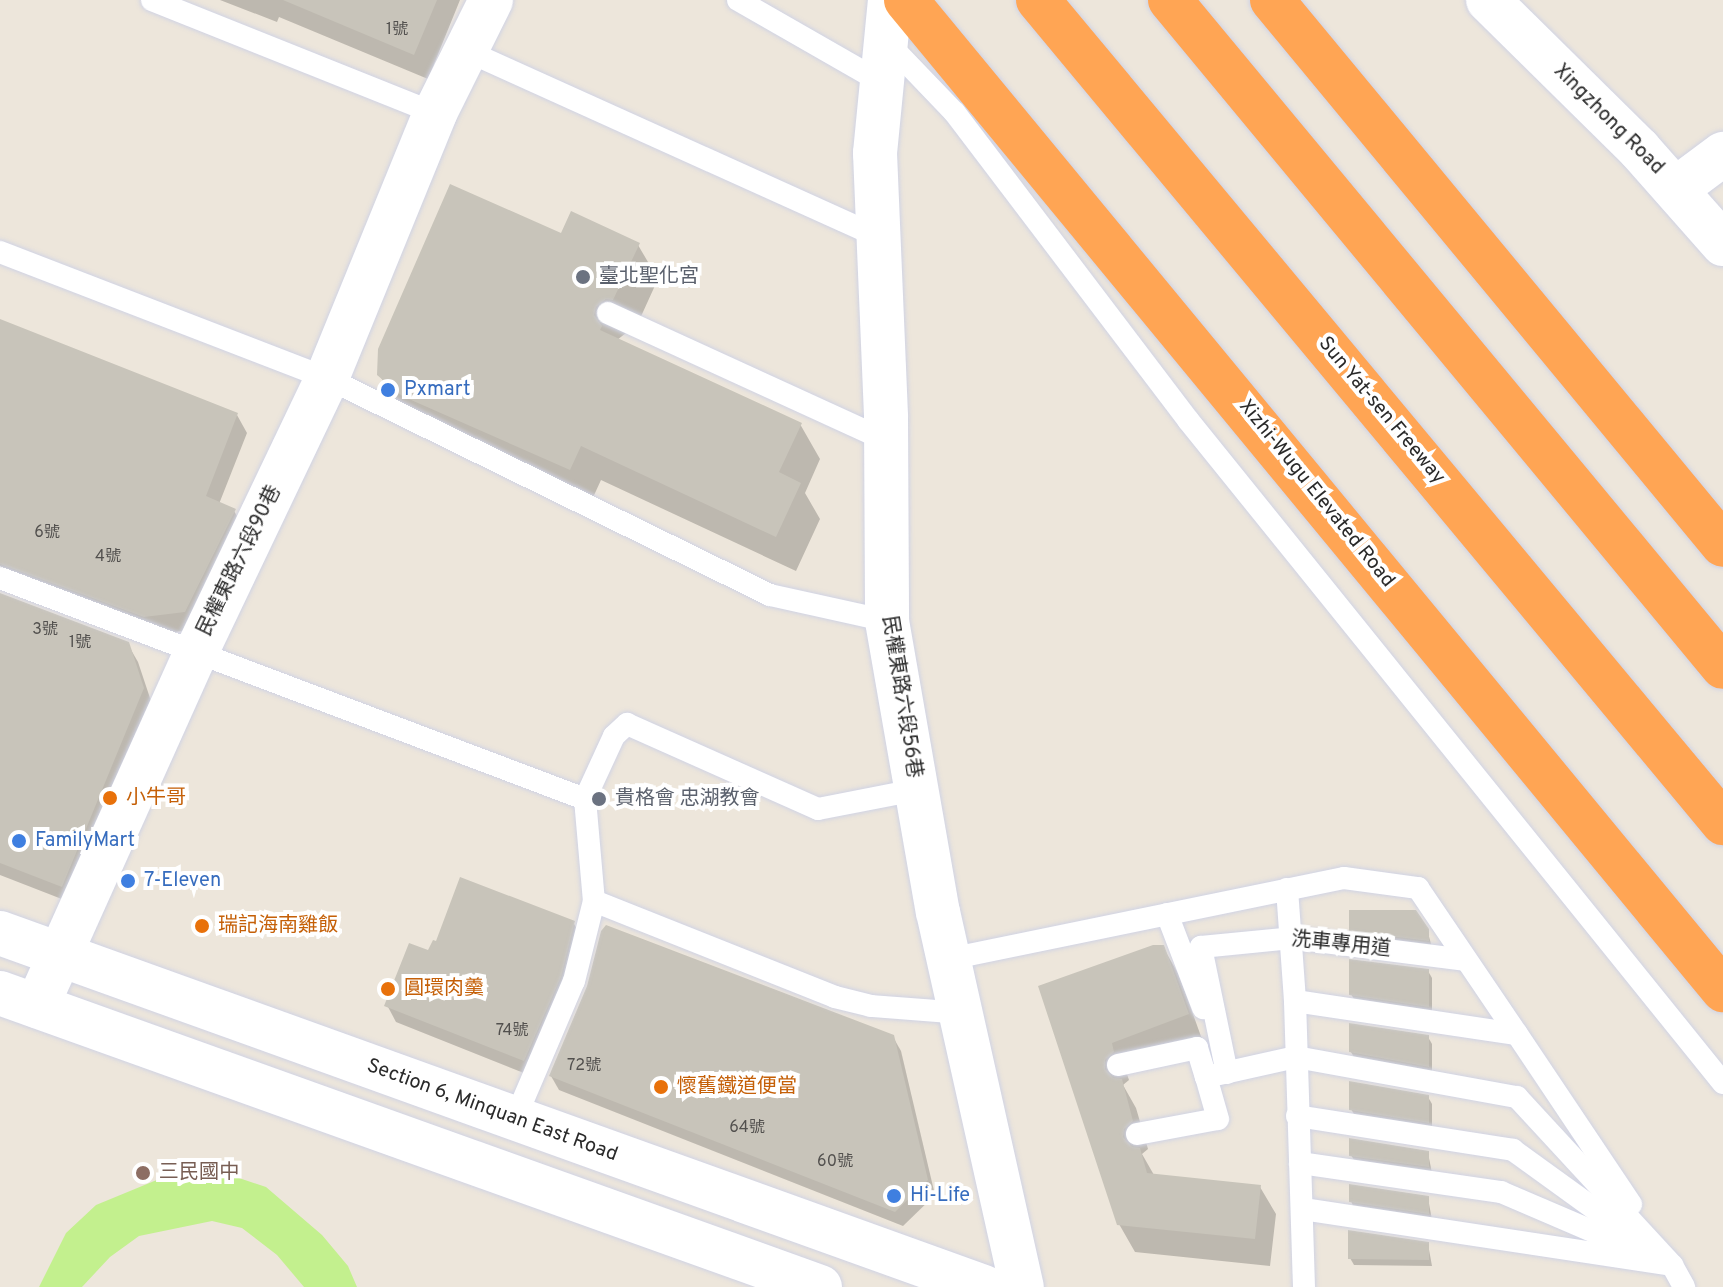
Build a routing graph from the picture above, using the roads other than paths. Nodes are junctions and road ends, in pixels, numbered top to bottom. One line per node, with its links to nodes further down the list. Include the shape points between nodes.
1 (152, 0): 12 (lane)
2 (491, 0): 10 (street, 民權東路六段90巷)
3 (738, 0): 11 (lane)
4 (906, 0): 37 (highway, Xizhi-Wugu Elevated Road)
5 (1038, 0): 28 (highway, Sun Yat-sen Freeway)
6 (1170, 0): 25 (highway)
7 (1272, 0): 21 (highway)
8 (1488, 0): 14 (street, Xingzhong Road)
9 (887, 19): 11 (street, 民權東路六段56巷); 45 (lane, via 1188,420)
10 (467, 51): 12 (street, 民權東路六段90巷); 15 (lane)
11 (881, 82): 15 (street, 民權東路六段56巷)
12 (435, 113): 19 (street, 民權東路六段90巷)
13 (1723, 154): 14 (street)
14 (1676, 189): 16 (street, Xingzhong Road)
15 (876, 236): 20 (street, 民權東路六段56巷)
16 (1723, 244)
17 (0, 252): 19 (lane)
18 (608, 313): 20 (lane)
19 (327, 378): 23 (lane, via 770,595); 24 (street, 民權東路六段90巷)
20 (886, 440): 23 (street, 民權東路六段56巷)
21 (1723, 545)
22 (0, 578): 24 (lane)
23 (887, 621): 26 (street, 民權東路六段56巷)
24 (196, 653): 27 (lane); 34 (street, 民權東路六段90巷)
25 (1723, 667)
26 (916, 790): 27 (lane, via 818,809 627,724 614,736); 35 (street, 民權東路六段56巷)
27 (585, 799): 30 (lane)
28 (1723, 823)
29 (1287, 889): 31 (lane); 33 (lane); 36 (lane, via 1344,878 1418,888)
30 (594, 901): 40 (lane, via 835,997 871,1006); 47 (lane, via 574,981)
31 (1167, 914): 35 (lane); 44 (lane)
32 (0, 933): 34 (street, Section 6, Minquan East Road)
33 (1292, 938): 36 (lane, 洗車專用道); 39 (lane); 44 (lane, 洗車專用道, via 1201,947)
34 (59, 956): 38 (street, 民權東路六段90巷); 47 (street, Section 6, Minquan East Road)
35 (949, 959): 40 (street, 民權東路六段56巷)
36 (1466, 960): 41 (lane)
37 (1723, 990)
38 (18, 999): 52 (street)
39 (1295, 1001): 41 (lane); 42 (lane)
40 (962, 1013): 54 (street, 民權東路六段56巷)
41 (1517, 1034): 51 (lane)
42 (1296, 1057): 44 (lane); 46 (lane); 51 (lane, via 1517,1097)
43 (1118, 1065): 44 (lane, via 1197,1048)
44 (1217, 1075): 48 (lane, via 1218,1119)
45 (1723, 1083)
46 (1297, 1116): 49 (lane); 51 (lane, via 1513,1150)
47 (515, 1119): 53 (street, Section 6, Minquan East Road)
48 (1137, 1134)
49 (1300, 1163): 50 (lane); 51 (lane, via 1501,1192)
50 (1303, 1209): 51 (lane); 55 (lane)
51 (1672, 1265): 56 (lane)
52 (820, 1287)
53 (984, 1287)
54 (1022, 1287)
55 (1304, 1287)
56 (1684, 1287)

